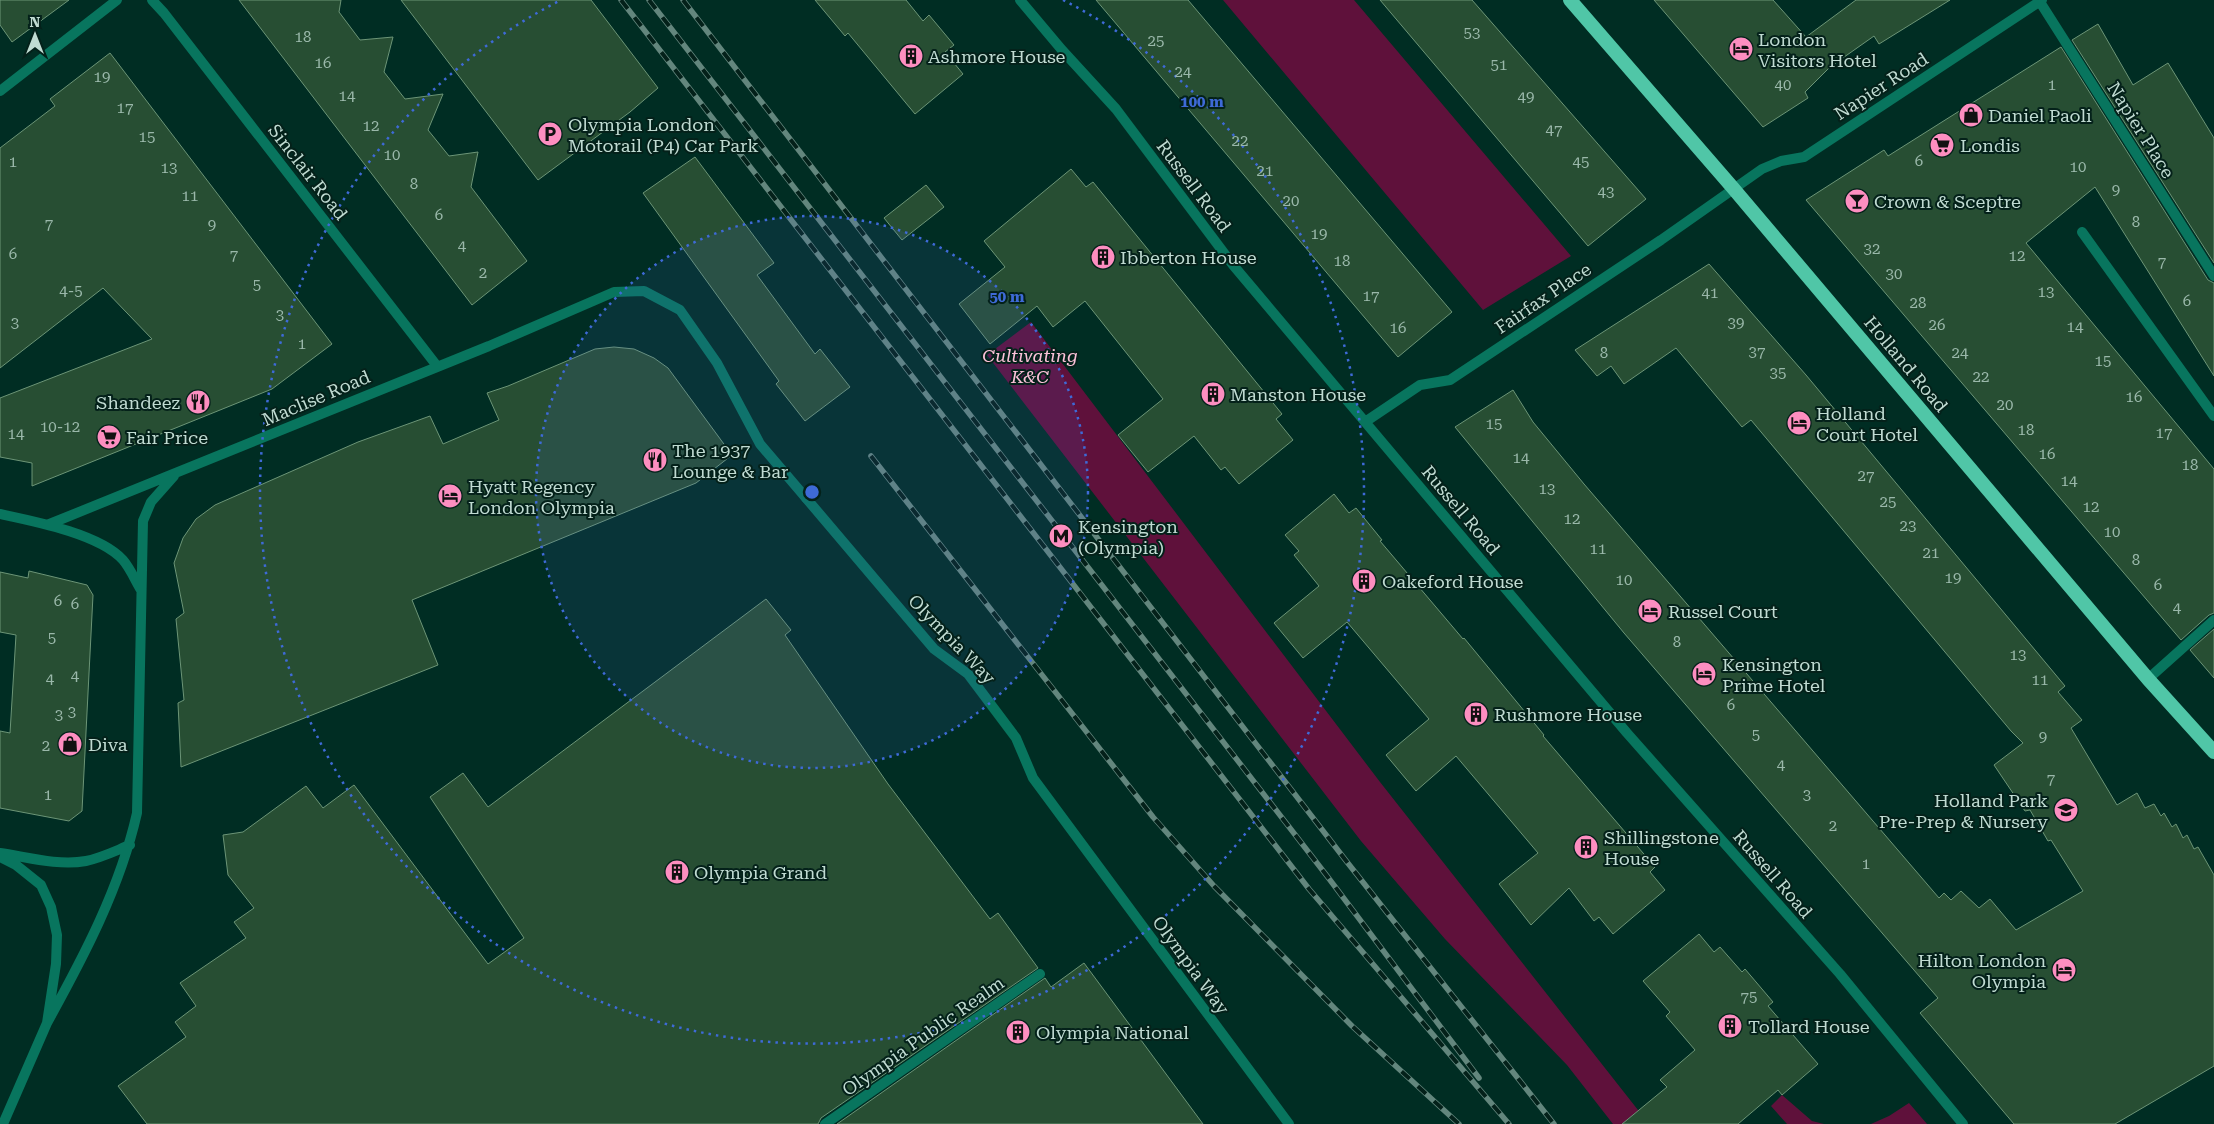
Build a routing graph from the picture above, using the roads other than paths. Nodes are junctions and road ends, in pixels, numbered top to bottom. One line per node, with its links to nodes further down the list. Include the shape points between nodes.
1 (117, 0): 6 (street)
2 (152, 0): 11 (street, Sinclair Road)
3 (1020, 0): 13 (street, Russell Road, via 1116,109 1233,264)
4 (1570, 0): 7 (highway, Holland Road)
5 (2041, 1): 7 (street, Napier Road, via 1804,156 1762,169); 9 (street, Napier Place)
6 (0, 91)
7 (1734, 188): 13 (street, Fairfax Place, via 1450,380 1420,386); 19 (highway, Holland Road)
8 (2082, 232): 12 (street)
9 (2214, 276)
10 (644, 291): 11 (street, Maclise Road, via 614,292); 28 (street, Olympia Way, via 680,310 718,363 760,444 934,649 968,674 1016,738 1033,778)
11 (437, 366): 14 (street, Maclise Road)
12 (2214, 416)
13 (1365, 422): 29 (street, Russell Road, via 1627,734 1840,974)
14 (176, 474): 16 (street, Maclise Road); 17 (street, via 151,502 143,521)
15 (0, 514): 16 (street)
16 (48, 525): 17 (street, via 115,552 124,560)
17 (141, 590): 21 (street, via 137,813)
18 (2214, 620): 19 (street)
19 (2148, 679): 20 (highway, Holland Road)
20 (2214, 752)
21 (130, 845): 22 (street, via 84,861 66,862); 25 (street, via 108,904)
22 (0, 853)
23 (0, 857): 25 (street, via 16,865 40,885 51,906 57,935 56,964)
24 (1040, 974): 27 (street, Olympia Public Realm)
25 (47, 1022): 26 (street)
26 (4, 1124)
27 (825, 1124)
28 (1289, 1124)
29 (1964, 1124)

